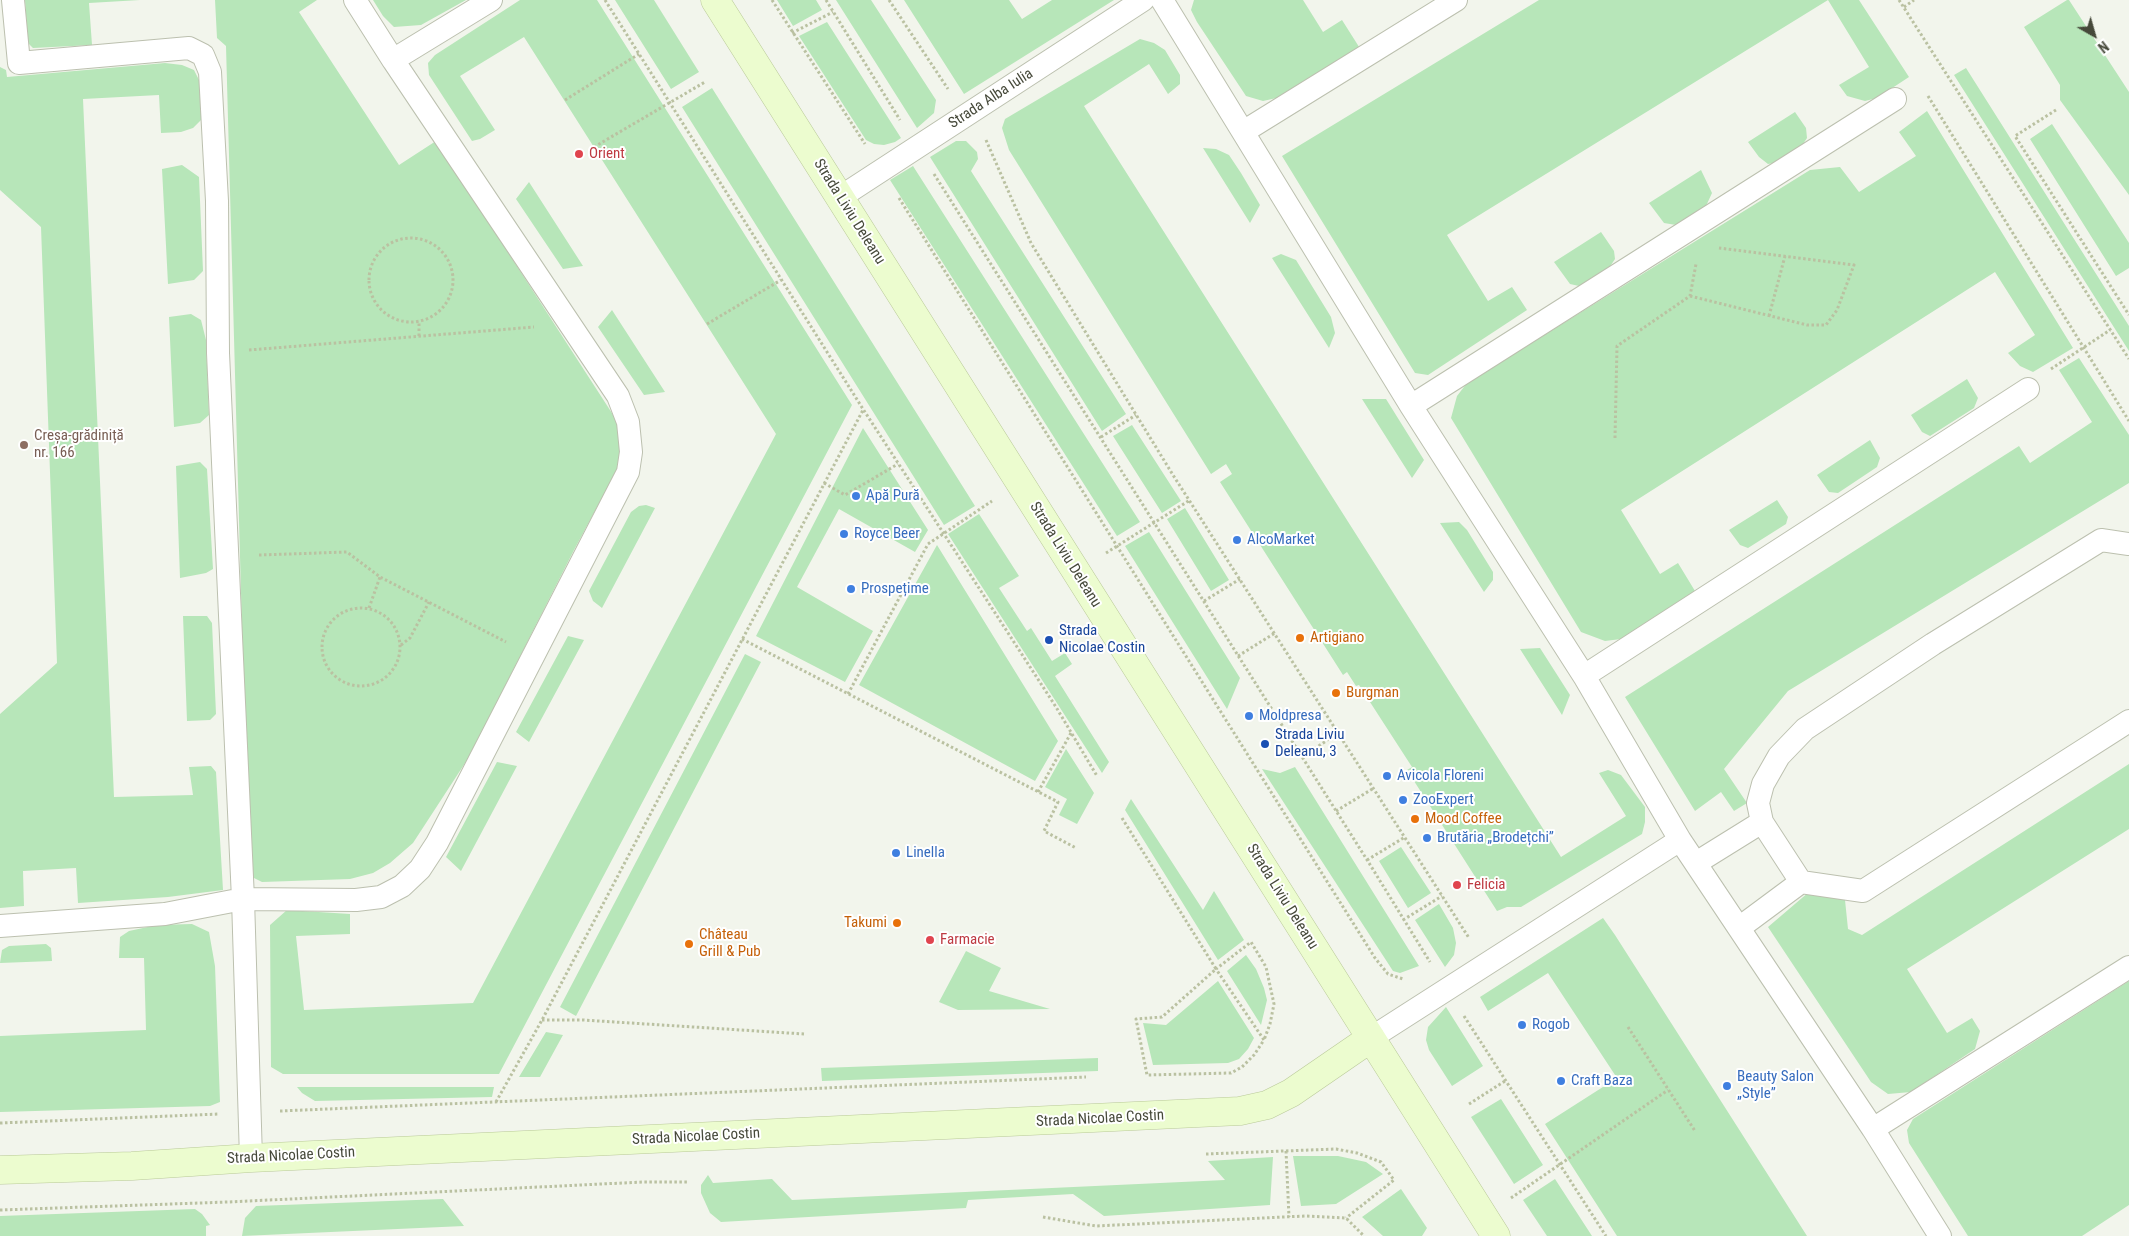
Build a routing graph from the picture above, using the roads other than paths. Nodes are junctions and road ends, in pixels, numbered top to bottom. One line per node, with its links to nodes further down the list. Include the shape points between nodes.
1 (14, 0): 21 (lane, via 19,63 189,48 203,55 210,72 218,353)
2 (355, 0): 8 (lane)
3 (491, 0): 8 (lane)
4 (715, 0): 11 (main road, Strada Liviu Deleanu)
5 (1143, 0): 11 (lane, Strada Alba Iulia)
6 (1162, 0): 10 (lane)
7 (1456, 0): 10 (lane)
8 (393, 60): 21 (lane, via 618,396 628,422 631,452 628,472 437,843 420,869 402,886 381,898)
9 (1895, 99): 13 (lane)
10 (1242, 132): 13 (lane)
11 (839, 198): 25 (main road, Strada Liviu Deleanu)
12 (2028, 389): 15 (lane)
13 (1411, 406): 15 (lane)
14 (2129, 544): 17 (lane, via 2101,540 1932,644 1805,729 1779,756 1763,784 1758,803)
15 (1584, 676): 18 (lane)
16 (2129, 721): 20 (lane, via 1863,891)
17 (1762, 822): 19 (lane); 20 (lane)
18 (1680, 840): 19 (lane); 25 (lane)
19 (1696, 863): 23 (lane)
20 (1801, 882): 23 (lane)
21 (243, 899): 22 (lane, via 165,914); 27 (lane)
22 (0, 926)
23 (1739, 928): 26 (lane)
24 (2129, 968): 26 (lane)
25 (1371, 1038): 27 (main road, Strada Nicolae Costin, via 1291,1093 1267,1105 1240,1111); 29 (main road, Strada Liviu Deleanu)
26 (1874, 1129): 30 (lane)
27 (251, 1158): 28 (main road, Strada Nicolae Costin)
28 (0, 1170)
29 (1490, 1226)
30 (1940, 1236)

